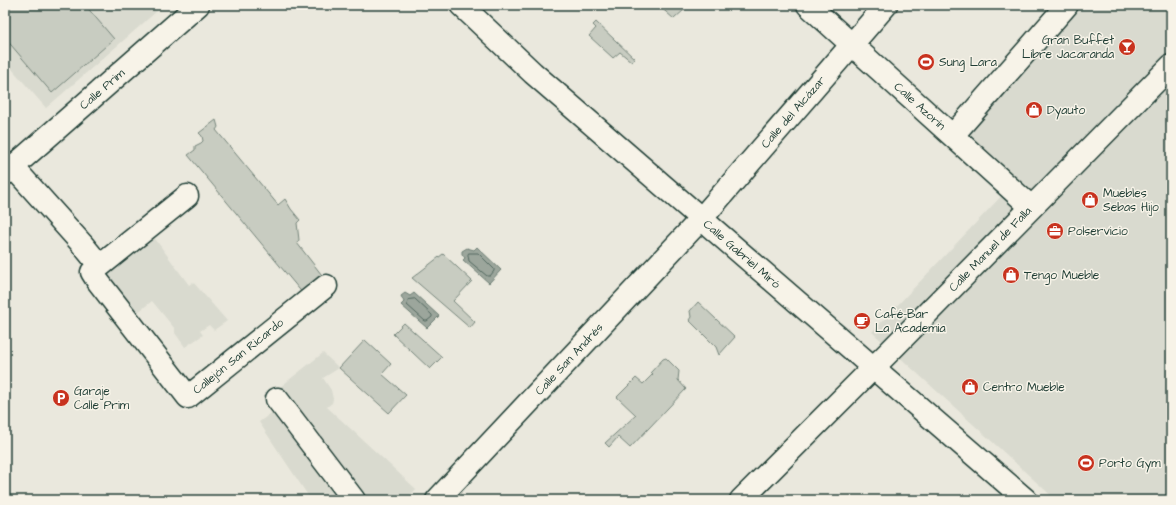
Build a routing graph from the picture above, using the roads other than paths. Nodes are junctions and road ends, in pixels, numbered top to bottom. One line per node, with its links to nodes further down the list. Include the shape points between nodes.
1 (198, 5): 9 (street, Calle Prim)
2 (461, 5): 12 (street, Calle Gabriel Miró, via 533,73)
3 (808, 5): 6 (street, Calle Azorín)
4 (886, 5): 6 (street, Calle del Alcázar)
5 (1067, 5): 8 (street)
6 (852, 45): 8 (street, Calle Azorín); 12 (street, Calle del Alcázar)
7 (1171, 66): 11 (street, Calle Manuel de Falla)
8 (953, 135): 11 (street, Calle Azorín)
9 (9, 170): 13 (street, via 82,244)
10 (187, 196): 13 (street)
11 (1031, 207): 15 (street, Calle Manuel de Falla)
12 (701, 219): 15 (street, Calle Gabriel Miró); 18 (street, Calle San Andrés)
13 (100, 266): 14 (street, Callejón San Ricardo, via 92,272 97,280 188,397)
14 (326, 286)
15 (874, 368): 19 (street, Calle Manuel de Falla); 20 (street, Calle Gabriel Miró)
16 (277, 399): 17 (street)
17 (354, 500)
18 (437, 500)
19 (741, 500)
20 (1026, 500)

